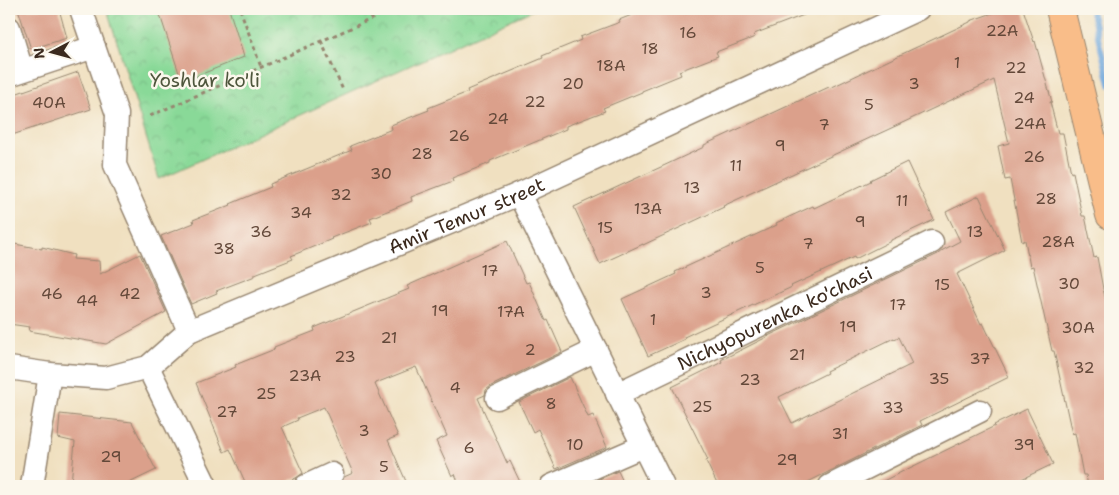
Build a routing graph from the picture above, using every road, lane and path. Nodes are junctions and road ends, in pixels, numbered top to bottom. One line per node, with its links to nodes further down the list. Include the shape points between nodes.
1 (81, 9): 8 (street)
2 (240, 9): 9 (path)
3 (373, 9): 7 (path, via 376,17)
4 (918, 9): 14 (street, Amir Temur street)
5 (1060, 9): 15 (main road)
6 (9, 28): 10 (street, via 20,64)
7 (321, 41): 9 (path); 12 (path)
8 (94, 46): 11 (street); 17 (street, via 117,114 115,165)
9 (261, 67): 13 (path)
10 (9, 68)
11 (9, 75)
12 (343, 90)
13 (150, 116)
14 (519, 194): 17 (street, Amir Temur street); 18 (street)
15 (1110, 215)
16 (932, 242): 22 (street, Nichyopurenka ko'chasi)
17 (189, 331): 19 (street, Amir Temur street)
18 (596, 350): 22 (street); 23 (street)
19 (148, 367): 21 (street, Amir Temur street, via 106,378); 28 (street)
20 (9, 368): 21 (street, Amir Temur street)
21 (50, 374): 27 (street)
22 (617, 394): 25 (street)
23 (497, 398)
24 (980, 411): 32 (street)
25 (642, 446): 30 (street); 31 (street)
26 (332, 474): 29 (street)
27 (32, 486)
28 (206, 486)
29 (306, 486)
30 (551, 486)
31 (663, 486)
32 (830, 486)

